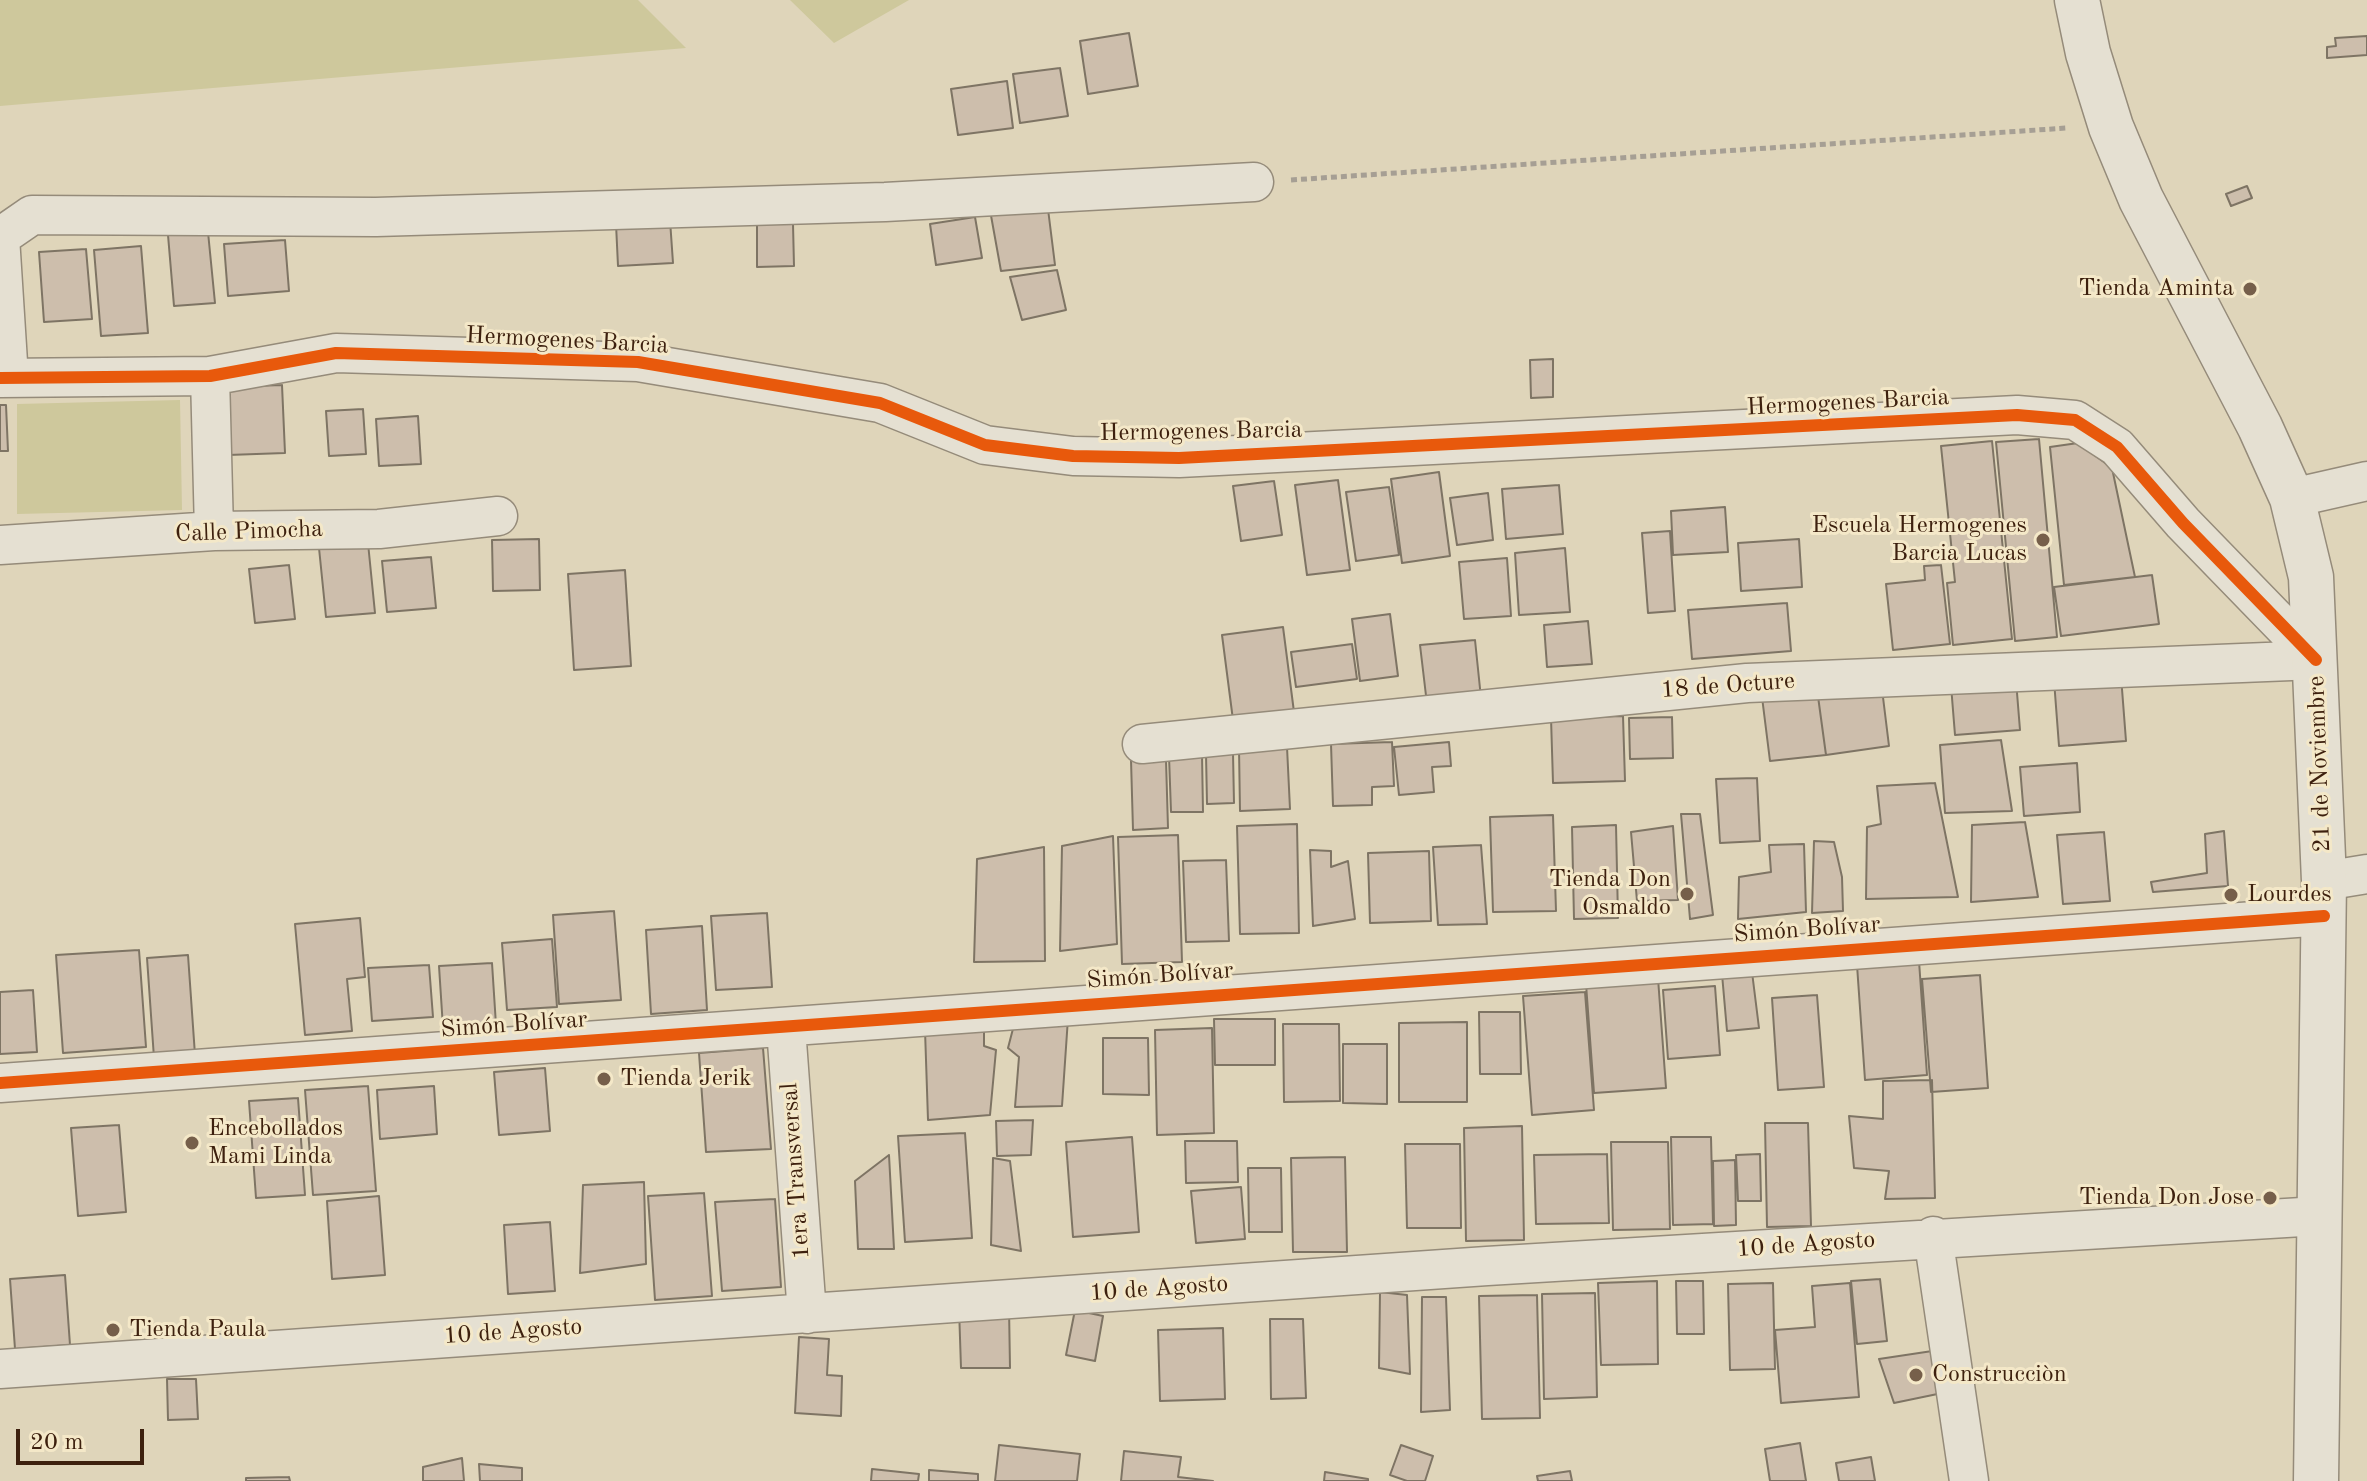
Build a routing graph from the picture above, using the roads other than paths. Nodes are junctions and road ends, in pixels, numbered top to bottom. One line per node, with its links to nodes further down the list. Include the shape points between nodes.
1 (2077, 0): 6 (street, 21 de Noviembre, via 2111,127 2141,199)
2 (1254, 182): 4 (street, via 885,202 376,217 32,215 0,237)
3 (210, 376): 4 (street, Hermogenes Barcia); 8 (street); 10 (street, Hermogenes Barcia, via 336,353 638,362 880,403 985,445 1073,456 1320,452 2017,415 2075,420 2117,447)
4 (4, 378)
5 (2367, 481): 6 (street)
6 (2292, 498): 10 (street, 21 de Noviembre, via 2311,577)
7 (498, 516): 8 (street, Calle Pimocha, via 379,529)
8 (214, 531): 9 (street, Calle Pimocha)
9 (0, 545)
10 (2316, 660): 11 (street, 18 de Octure, via 1747,683); 13 (street, 21 de Noviembre)
11 (1142, 744)
12 (2367, 874): 13 (street, Simón Bolívar)
13 (2324, 898): 14 (street, Simón Bolívar); 16 (street, 21 de Noviembre)
14 (786, 1028): 15 (street, Simón Bolívar); 18 (street, 1era Transversal)
15 (0, 1083)
16 (2319, 1216): 17 (street, 10 de Agosto); 21 (street, 21 de Noviembre)
17 (1933, 1236): 18 (street, 10 de Agosto); 20 (street)
18 (807, 1314): 19 (street, 10 de Agosto)
19 (0, 1369)
20 (1969, 1481)
21 (2316, 1481)

